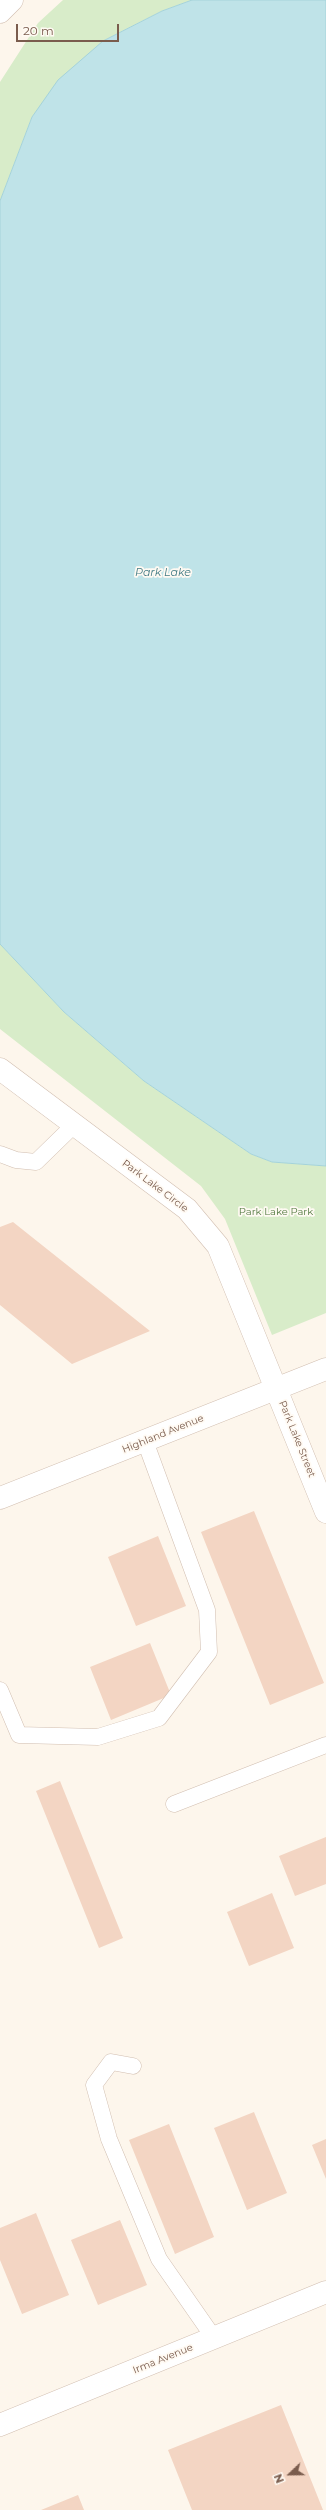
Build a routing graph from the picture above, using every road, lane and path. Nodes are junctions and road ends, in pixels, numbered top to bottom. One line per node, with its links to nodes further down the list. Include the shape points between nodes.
1 (12, 0): 2 (street)
2 (0, 12)
3 (0, 1069): 4 (street, Park Lake Circle)
4 (74, 1124): 5 (lane, via 36,1162 16,1160); 7 (street, Park Lake Circle, via 187,1209 218,1246)
5 (0, 1154)
6 (326, 1369): 7 (street, Highland Avenue)
7 (276, 1389): 8 (street, Highland Avenue); 10 (street, Park Lake Street)
8 (145, 1441): 9 (street, Highland Avenue); 11 (lane, via 207,1610 209,1652 159,1718 98,1737 19,1735)
9 (0, 1498)
10 (326, 1512)
11 (0, 1690)
12 (326, 1745): 13 (lane)
13 (174, 1804)
14 (133, 2066): 16 (lane, via 111,2062 94,2085 109,2139 159,2259)
15 (326, 2292): 16 (street, Irma Avenue)
16 (214, 2338): 17 (street, Irma Avenue)
17 (0, 2425)

